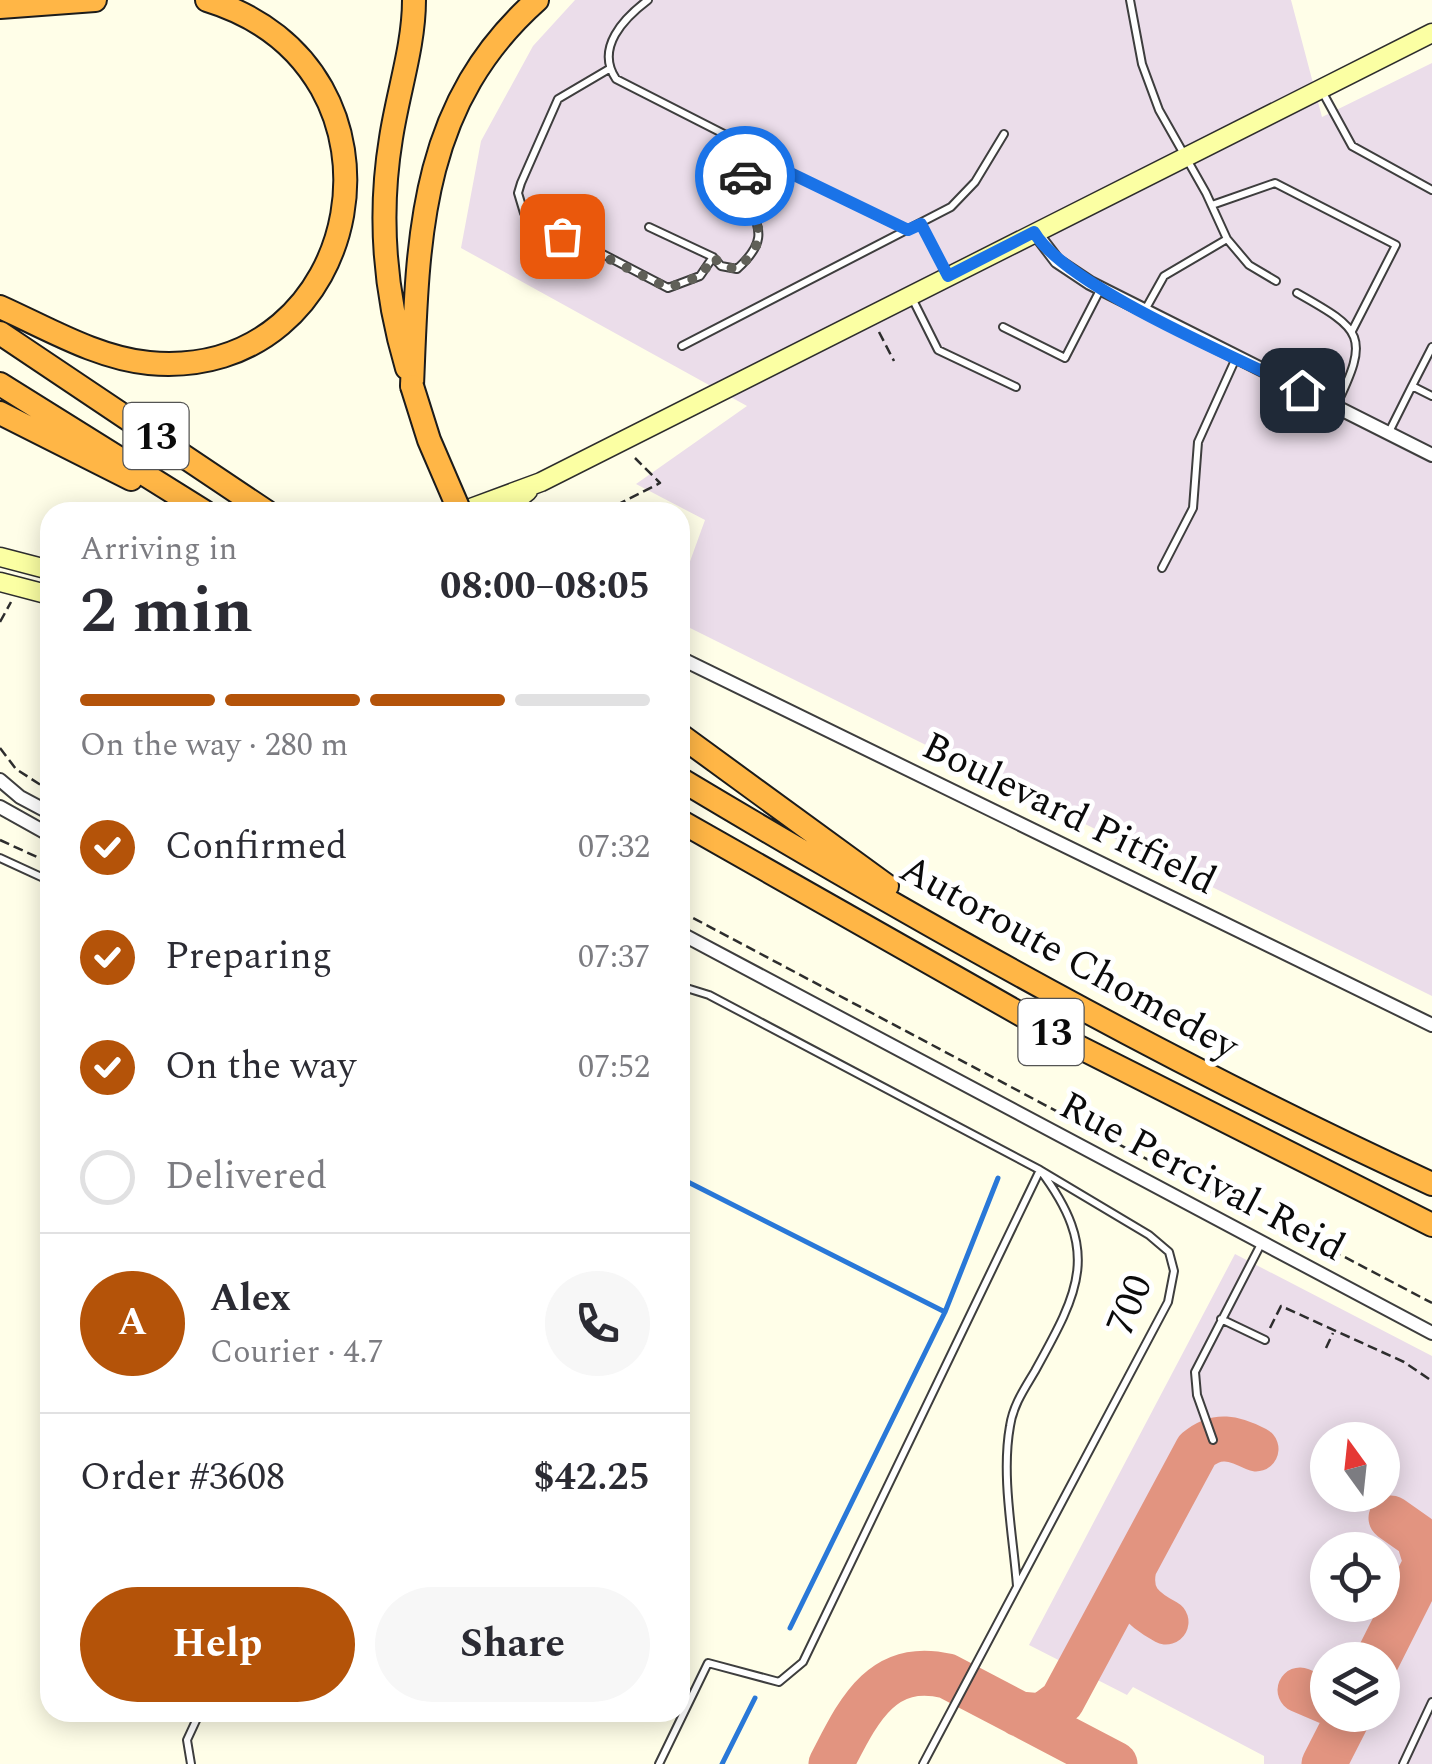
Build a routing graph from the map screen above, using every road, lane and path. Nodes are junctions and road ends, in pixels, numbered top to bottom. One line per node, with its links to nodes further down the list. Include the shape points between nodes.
1 (95, 0): 7 (highway)
2 (206, 0): 27 (highway, via 245,14 293,49 335,113 346,192 334,247 316,283 259,336 184,362 109,354)
3 (414, 0): 38 (highway, via 390,140 384,226 390,309)
4 (537, 0): 38 (highway, via 476,71 435,158 418,247)
5 (648, 0): 9 (lane, via 617,31)
6 (1130, 0): 13 (lane, via 1150,90)
7 (0, 7)
8 (1432, 33): 10 (street)
9 (609, 70): 12 (lane, via 624,86); 21 (lane, via 558,99 521,182 524,213 668,288 700,276)
10 (1321, 87): 13 (street); 14 (lane, via 1352,146)
11 (1004, 134): 16 (lane, via 964,195)
12 (757, 151): 18 (lane); 21 (lane, via 743,183 760,224 757,245 737,269)
13 (1184, 156): 15 (lane); 19 (street)
14 (1432, 190)
15 (1212, 205): 20 (lane); 31 (lane, via 1275,182 1396,244)
16 (921, 224): 18 (lane); 22 (lane)
17 (650, 226): 21 (lane)
18 (908, 230): 33 (lane)
19 (1034, 232): 22 (street); 24 (street, via 1057,261)
20 (1226, 239): 23 (lane, via 1248,265); 28 (lane, via 1164,276)
21 (714, 257)
22 (948, 276): 26 (street)
23 (1276, 281)
24 (1101, 289): 28 (street); 29 (lane, via 1065,358)
25 (1297, 293): 31 (lane)
26 (910, 295): 40 (lane, via 938,350); 47 (street)
27 (0, 307)
28 (1145, 311): 35 (street)
29 (1004, 327)
30 (879, 332): 36 (path)
31 (1352, 332): 42 (lane, via 1358,357)
32 (0, 334): 50 (highway, 13)
33 (682, 346)
34 (1432, 347): 39 (lane)
35 (1236, 357): 42 (street); 57 (lane, via 1198,442 1192,508)
36 (894, 362)
37 (0, 384): 49 (highway, 13)
38 (412, 386): 51 (highway, bridge)
39 (1412, 386): 41 (lane); 44 (lane)
40 (1016, 387)
41 (1432, 396)
42 (1336, 407): 44 (street)
43 (0, 413): 48 (highway)
44 (1388, 433): 45 (street)
45 (1432, 455)
46 (635, 458): 54 (path, via 660,483)
47 (540, 482): 52 (street); 53 (street)
48 (182, 502)
49 (186, 502)
50 (253, 502)
51 (456, 502)
52 (487, 502)
53 (515, 502)
54 (622, 502)
55 (0, 557): 56 (street)
56 (40, 567)
57 (1162, 568)
58 (0, 582): 59 (street)
59 (40, 592)
60 (11, 605): 61 (path)
61 (0, 622)
62 (690, 663): 80 (street, Boulevard Pitfield)
63 (690, 742): 78 (highway)
64 (0, 748): 66 (path)
65 (0, 780): 69 (street)
66 (40, 784)
67 (690, 785): 78 (highway, Autoroute Chomedey / 13)
68 (0, 807): 71 (street)
69 (40, 808)
70 (690, 828): 85 (highway, Autoroute Chomedey / 13, via 1073,1044)
71 (40, 829)
72 (0, 840): 74 (path)
73 (0, 858): 75 (lane)
74 (40, 858)
75 (40, 876)
76 (690, 916): 83 (path, Rue Percival-Reid, via 1203,1189)
77 (690, 938): 86 (street, Rue Percival-Reid)
78 (968, 946): 82 (highway, Autoroute Chomedey / 13)
79 (690, 989): 81 (lane, 700)
80 (1432, 1025)
81 (1040, 1170): 96 (lane, via 1072,1220 1080,1264 1068,1311 1010,1425); 96 (lane, 700, via 1149,1235 1169,1252 1174,1271 1168,1302); 97 (lane, via 803,1662 778,1682 708,1663)
82 (1432, 1184)
83 (1260, 1212): 84 (path, Rue Percival-Reid); 87 (path, Rue Percival-Reid)
84 (1255, 1221)
85 (1432, 1225)
86 (1262, 1243): 88 (lane); 91 (street, Rue Percival-Reid)
87 (1432, 1304)
88 (1222, 1319): 92 (lane); 95 (lane, via 1194,1372)
89 (1270, 1328): 90 (path, via 1281,1306)
90 (1334, 1332): 93 (path); 94 (path)
91 (1432, 1333)
92 (1265, 1340)
93 (1326, 1348)
94 (1432, 1381)
95 (1213, 1440)
96 (1017, 1586): 103 (lane, 700)
97 (690, 1700)
98 (1432, 1702): 104 (lane)
99 (195, 1722): 101 (lane, via 187,1740)
100 (679, 1722): 102 (lane)
101 (191, 1764)
102 (659, 1764)
103 (923, 1764)
104 (1402, 1764)

